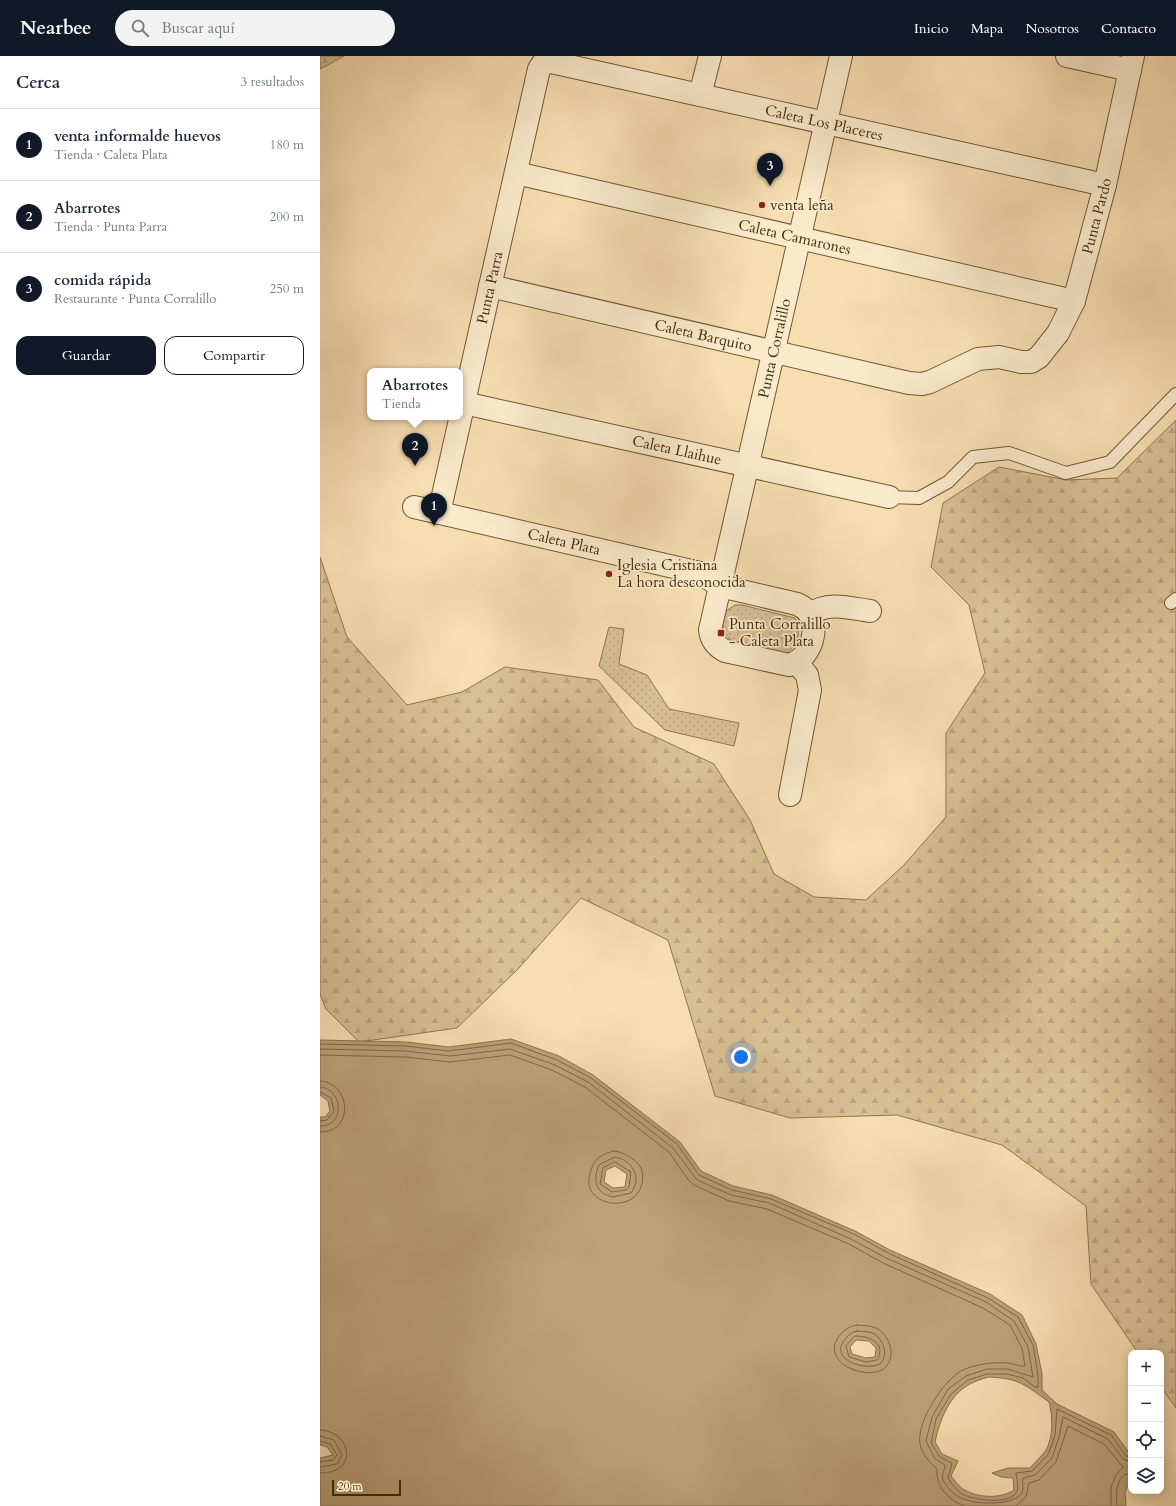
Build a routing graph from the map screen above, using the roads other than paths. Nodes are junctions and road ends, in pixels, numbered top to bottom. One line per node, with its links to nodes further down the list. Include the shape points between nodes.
1 (710, 56): 6 (street)
2 (841, 56): 7 (street, Punta Corralillo)
3 (1067, 56): 5 (street)
4 (543, 63): 6 (street, Caleta Los Placeres, via 551,62); 8 (street, Punta Parra, via 539,69)
5 (1131, 63): 9 (street, Punta Pardo)
6 (700, 95): 7 (street, Caleta Los Placeres)
7 (825, 122): 9 (street, Caleta Los Placeres); 10 (street, Punta Corralillo)
8 (516, 173): 10 (street, Caleta Camarones); 11 (street, Punta Parra)
9 (1105, 185): 12 (street, Punta Pardo)
10 (799, 238): 12 (street, Caleta Camarones); 13 (street, Punta Corralillo)
11 (490, 286): 13 (street, Caleta Barquito); 16 (street, Punta Parra)
12 (1074, 301): 14 (street, Punta Pardo, via 1058,333 1039,357)
13 (773, 351): 14 (street, Caleta Barquito, via 916,384 930,382 978,359 999,357); 19 (street, Punta Corralillo)
14 (1031, 362)
15 (1176, 394): 20 (lane, via 1110,462 1066,473 1009,453 973,457 948,482 919,498)
16 (464, 403): 17 (street, Punta Parra); 19 (street, Caleta Llaihue)
17 (463, 407)
18 (460, 420): 22 (street, Punta Parra)
19 (747, 466): 20 (street, Caleta Llaihue); 23 (street, Punta Corralillo)
20 (889, 497)
21 (414, 507): 22 (street, Caleta Plata)
22 (439, 513): 23 (street, Caleta Plata, via 700,573)
23 (720, 586): 25 (street, Caleta Plata, via 797,604); 26 (street, Punta Corralillo, via 710,630 718,647 780,665)
24 (870, 611): 25 (street, via 829,605)
25 (810, 614): 26 (street, via 814,625 809,649)
26 (797, 663): 27 (street, via 807,675 810,690)
27 (790, 795)

